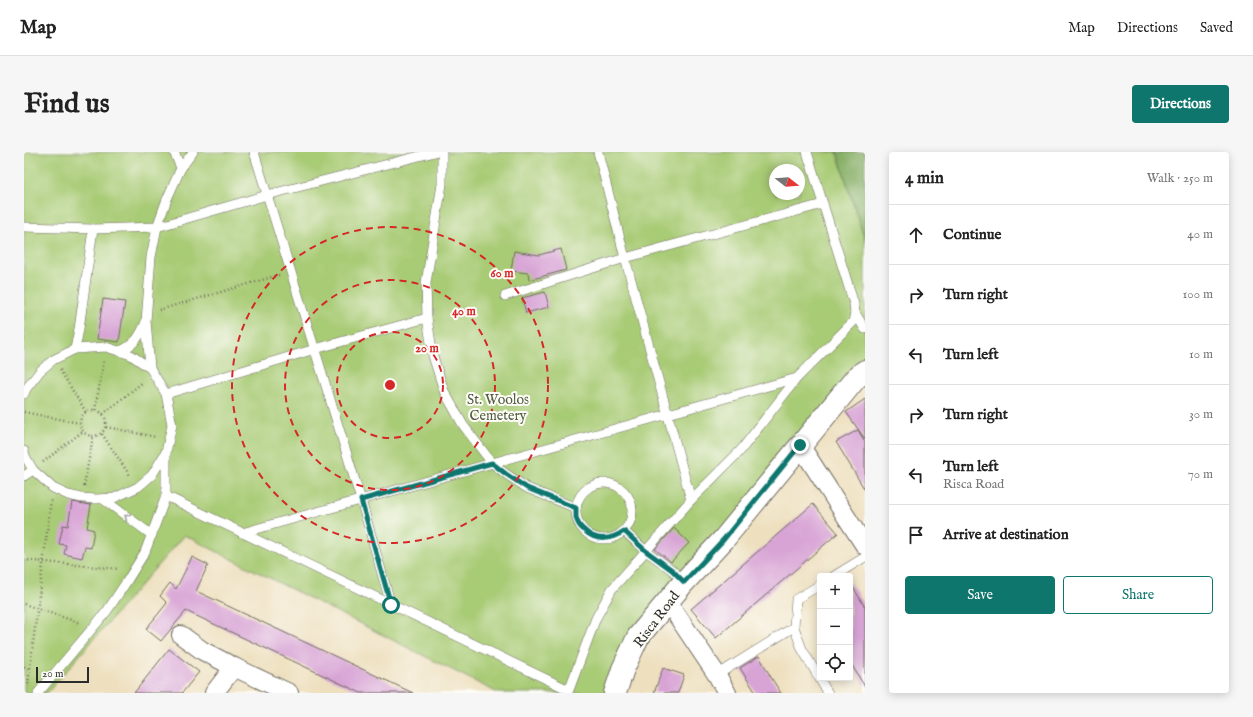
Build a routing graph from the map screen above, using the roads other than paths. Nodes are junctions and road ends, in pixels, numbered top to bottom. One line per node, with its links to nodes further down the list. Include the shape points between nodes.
1 (174, 152): 8 (lane)
2 (193, 152): 8 (lane)
3 (254, 152): 9 (lane)
4 (435, 152): 9 (lane)
5 (442, 152): 18 (lane, via 442,184 426,283)
6 (598, 152): 14 (lane)
7 (807, 152): 10 (lane)
8 (181, 168): 12 (lane)
9 (267, 195): 12 (lane); 21 (lane)
10 (823, 204): 14 (lane); 16 (lane)
11 (24, 227): 13 (lane)
12 (157, 227): 13 (lane); 17 (lane, via 151,257)
13 (93, 229): 20 (lane)
14 (626, 258): 15 (lane); 28 (lane)
15 (505, 296)
16 (855, 313): 19 (lane); 25 (lane, via 852,322)
17 (147, 317): 22 (lane, via 141,335 130,346); 23 (lane)
18 (427, 318): 21 (lane); 32 (lane, via 444,391 463,425)
19 (865, 329)
20 (75, 349): 22 (lane, via 106,347); 26 (lane, via 40,371)
21 (315, 349): 27 (lane); 37 (lane)
22 (120, 351): 23 (lane, via 131,355)
23 (152, 371): 27 (lane)
24 (865, 371): 29 (main road, Risca Road, via 856,378)
25 (797, 378): 28 (lane); 38 (lane, via 741,450)
26 (24, 394)
27 (166, 394): 31 (lane, via 172,425)
28 (668, 414): 32 (lane); 38 (lane)
29 (800, 445): 43 (street); 47 (main road, Risca Road, via 724,539)
30 (24, 451): 33 (lane)
31 (166, 452): 35 (lane); 36 (lane, via 152,475 138,487 114,498)
32 (492, 463): 37 (lane); 39 (lane, via 527,488)
33 (33, 470): 34 (lane); 36 (lane, via 53,488 68,495)
34 (24, 476)
35 (166, 496): 41 (lane); 42 (lane)
36 (102, 499): 42 (lane, one-way to 36)
37 (361, 500): 41 (lane); 50 (lane)
38 (691, 500): 44 (lane)
39 (576, 508): 40 (lane, via 576,518 589,535 598,539 608,539); 40 (lane, via 582,492 590,486 599,482 618,486 627,494 631,503 630,523)
40 (624, 531): 44 (lane)
41 (242, 533): 50 (lane)
42 (152, 535): 55 (lane, via 145,552 107,611)
43 (865, 546)
44 (646, 551): 47 (lane); 50 (lane, via 612,589 596,618 569,690)
45 (865, 557): 46 (lane)
46 (839, 573)
47 (684, 582): 49 (main road, Risca Road)
48 (817, 587): 51 (lane, via 796,599)
49 (668, 602): 54 (street); 58 (main road, Risca Road, via 638,637)
50 (391, 605)
51 (794, 627): 54 (lane); 60 (lane, via 802,648)
52 (180, 635): 53 (street)
53 (234, 668): 56 (street); 57 (street)
54 (717, 675): 59 (street)
55 (38, 693)
56 (214, 693)
57 (289, 693)
58 (615, 693)
59 (727, 693)
60 (828, 693)

